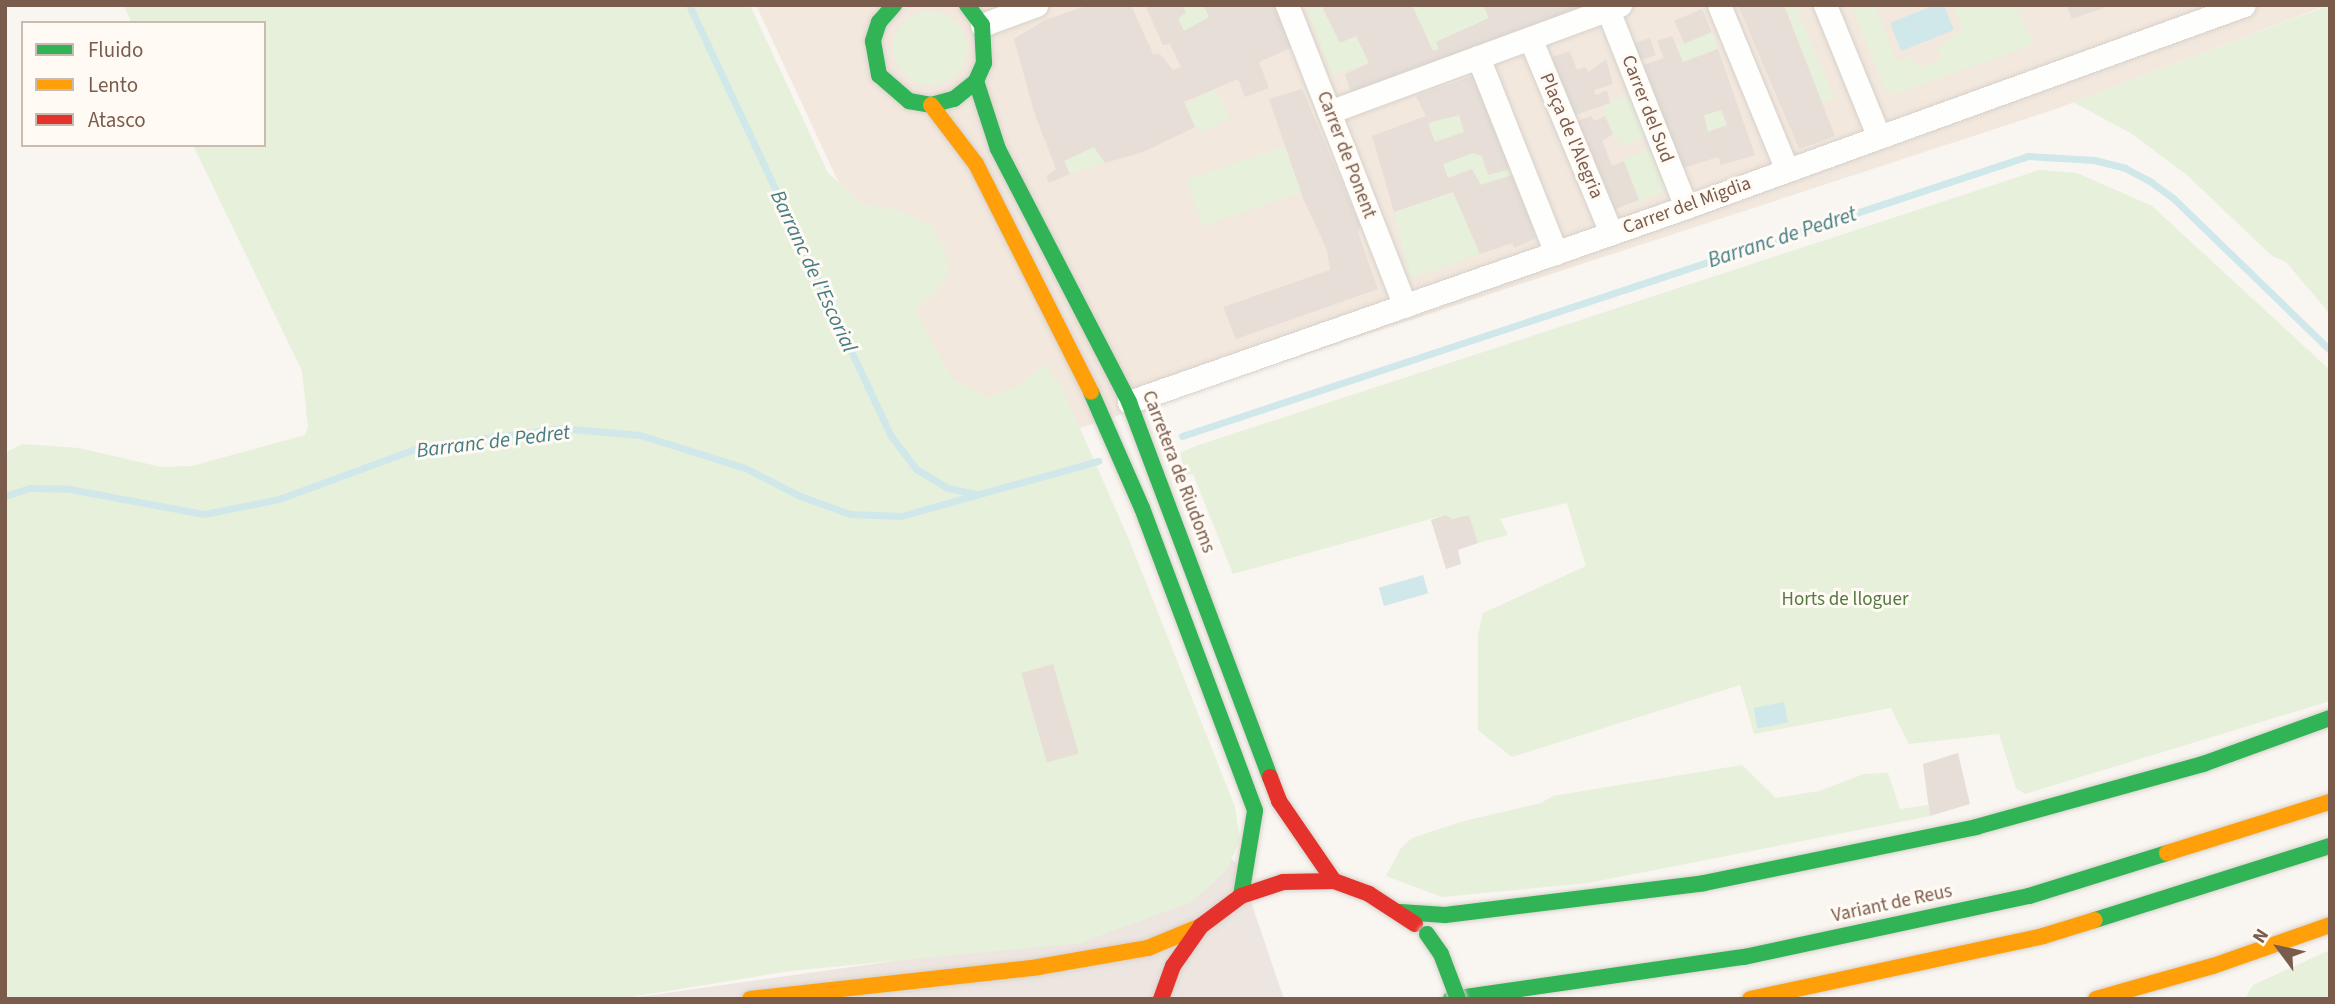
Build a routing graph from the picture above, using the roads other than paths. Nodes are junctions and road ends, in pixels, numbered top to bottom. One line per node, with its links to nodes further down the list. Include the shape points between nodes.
1 (875, 5): 10 (main road)
2 (894, 5): 10 (main road)
3 (967, 5): 11 (main road)
4 (1035, 5): 11 (street)
5 (1287, 5): 16 (street, Carrer de Ponent)
6 (1719, 5): 18 (street)
7 (1825, 5): 17 (street)
8 (2244, 5): 17 (street, Carrer del Migdia)
9 (1614, 8): 12 (street); 19 (street, Carrer del Sud)
10 (879, 22): 15 (main road, via 873,56 879,75 909,101)
11 (982, 25): 14 (main road, via 986,50)
12 (1530, 38): 13 (street); 20 (street, Plaça de l'Alegria)
13 (1478, 57): 16 (street); 21 (street)
14 (976, 81): 15 (main road, via 954,99); 23 (main road, Carretera de Riudoms, via 998,149)
15 (931, 105): 28 (main road, via 976,164 1087,383 1142,508 1255,811)
16 (1328, 112): 22 (street, Carrer de Ponent)
17 (1878, 135): 18 (street, Carrer del Migdia)
18 (1787, 170): 19 (street, Carrer del Migdia)
19 (1686, 207): 20 (street, Carrer del Migdia)
20 (1611, 233): 21 (street, Carrer del Migdia)
21 (1556, 253): 22 (street, Carrer del Migdia)
22 (1405, 306): 23 (street, Carrer del Migdia)
23 (1129, 402): 27 (main road, Carretera de Riudoms, via 1279,801)
24 (2330, 718): 29 (main road, via 2203,764 1976,827 1881,847 1704,883 1445,915)
25 (2330, 802): 34 (main road, Variant de Reus, via 2029,897 1744,957)
26 (2330, 846): 36 (main road, via 2043,936)
27 (1334, 881): 28 (main road, via 1283,882); 29 (main road)
28 (1241, 896): 31 (main road)
29 (1400, 912): 35 (main road, bridge, via 1427,934 1453,979)
30 (2330, 925): 37 (main road, via 2213,966)
31 (1200, 926): 32 (main road, via 1149,948 1038,968); 33 (main road, via 1173,966)
32 (750, 999)
33 (1161, 999)
34 (1451, 999)
35 (1458, 999)
36 (1750, 999)
37 (2096, 999)

